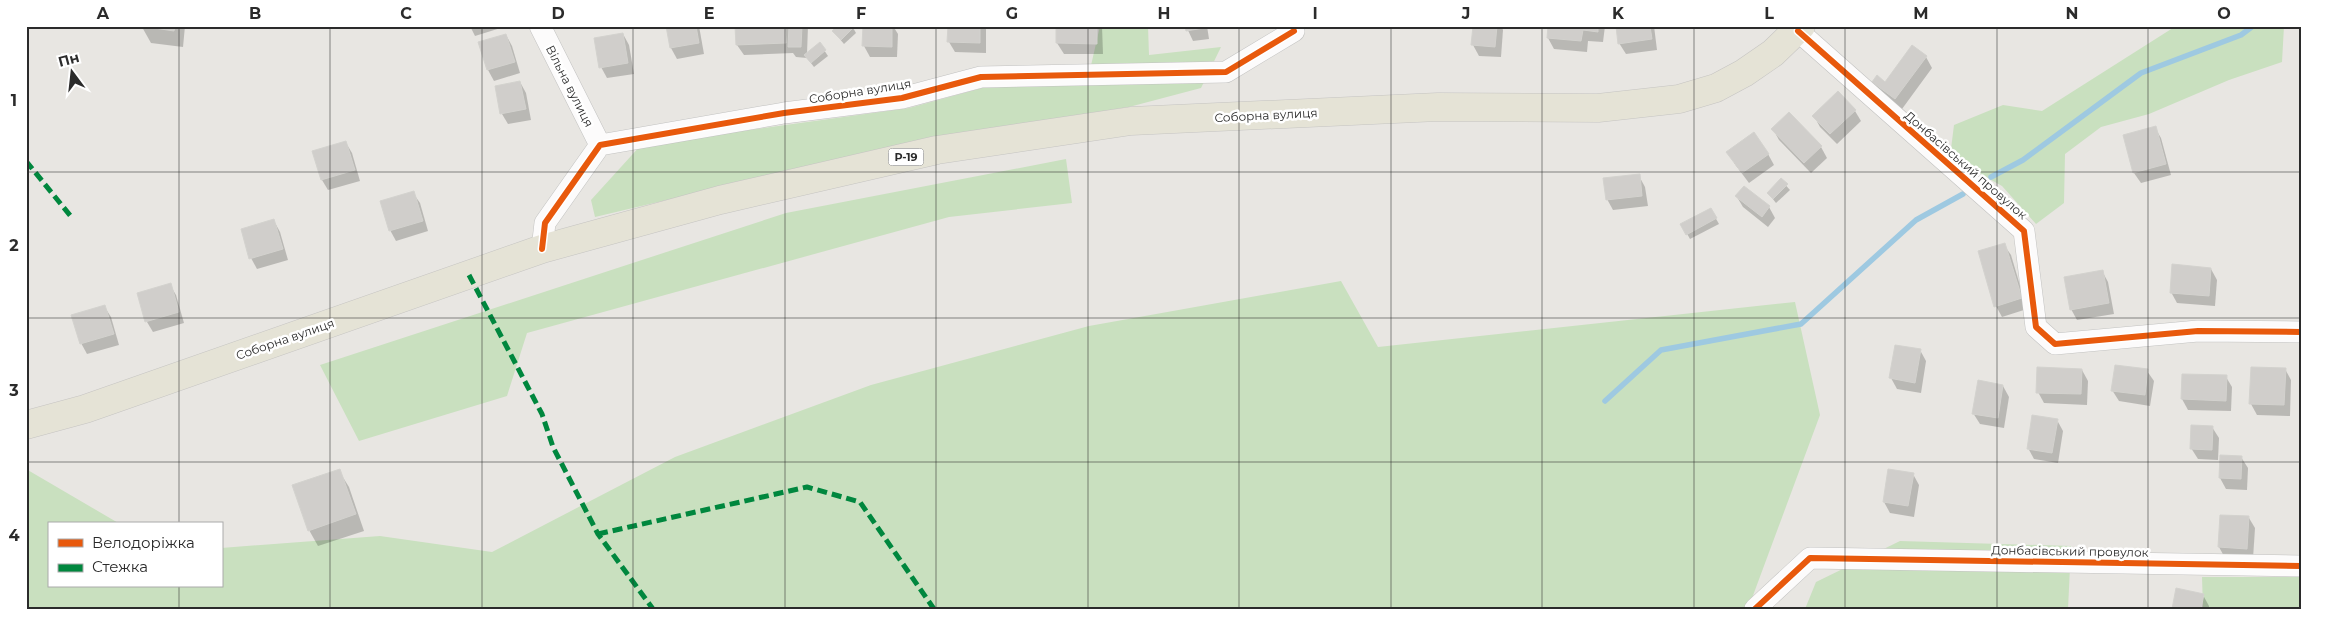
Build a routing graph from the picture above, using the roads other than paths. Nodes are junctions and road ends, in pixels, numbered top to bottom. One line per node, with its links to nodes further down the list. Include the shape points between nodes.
1 (540, 26): 4 (street, Вільна вулиця)
2 (1799, 28): 5 (main road, Соборна вулиця / Р-19, via 1773,53 1744,73 1716,88 1679,99 1598,108 1438,107 1131,121 937,150 720,200); 6 (street, Донбасівський провулок, via 2024,231 2036,326 2056,344 2198,331)
3 (1294, 31): 4 (street, Соборна вулиця, via 1226,72 981,77 902,98 784,113)
4 (600, 145): 5 (street, via 545,223)
5 (542, 249): 7 (main road, Соборна вулиця / Р-19, via 84,410)
6 (2301, 332)
7 (26, 425)
8 (2301, 566): 9 (street, Донбасівський провулок, via 1810,558)
9 (1755, 609)

